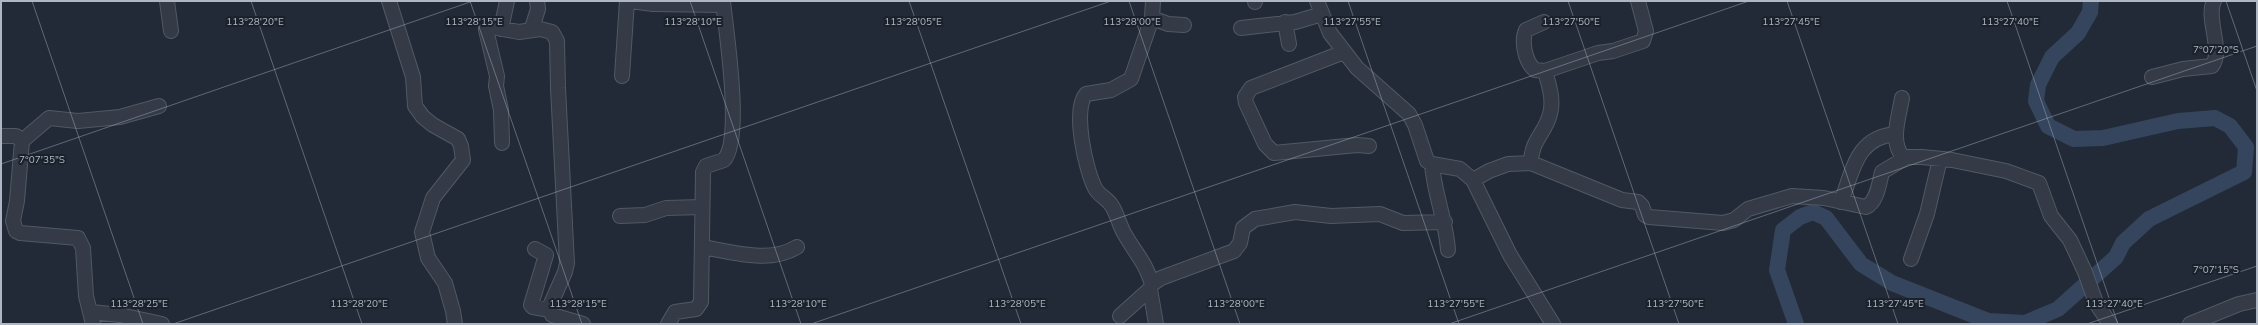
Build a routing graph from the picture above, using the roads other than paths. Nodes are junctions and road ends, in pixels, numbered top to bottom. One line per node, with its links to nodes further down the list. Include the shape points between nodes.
1 (167, 1): 19 (street)
2 (389, 1): 53 (street, via 413,76 415,106 423,117 451,133 462,146 463,160 433,198 422,232 428,258 445,283 454,311)
3 (507, 1): 18 (street)
4 (537, 1): 16 (street, via 538,9)
5 (628, 1): 23 (street)
6 (632, 1): 10 (street, via 653,4)
7 (1153, 1): 12 (street)
8 (1638, 1): 22 (street, via 1646,31 1643,42 1613,51 1598,52)
9 (2212, 2): 24 (street, via 2215,58 2212,66 2183,69)
10 (723, 3): 38 (street, via 733,92 733,116 728,156 704,169)
11 (1320, 8): 13 (street); 21 (street, via 1330,33)
12 (1152, 18): 15 (street, via 1168,24); 46 (street, via 1131,79 1111,90 1086,94 1082,102 1080,121 1094,186 1114,210 1123,232 1143,261)
13 (1285, 22): 17 (street); 20 (street)
14 (1544, 22): 22 (street, via 1526,30 1524,40 1528,63 1535,70)
15 (1184, 25)
16 (532, 28): 18 (street, via 520,32); 48 (street, via 552,32 557,41 567,263 550,302)
17 (1241, 28)
18 (501, 29): 30 (street, via 492,27 485,32 497,76)
19 (171, 31)
20 (1289, 44)
21 (1344, 52): 31 (street, via 1251,88 1246,97 1265,144 1274,153); 35 (street, via 1366,77 1410,114 1424,156)
22 (1545, 71): 34 (street, via 1550,90 1551,113 1532,146)
23 (622, 76)
24 (2152, 77)
25 (1902, 98): 27 (street)
26 (159, 106): 29 (street, via 120,117 78,120 49,118)
27 (1896, 134): 32 (street, via 1898,153); 37 (street, via 1878,136 1859,155)
28 (1, 136): 29 (street, via 16,136)
29 (22, 141): 50 (street, via 14,226 20,233 78,238 83,248 86,296)
30 (502, 143)
31 (1369, 146)
32 (1904, 158): 33 (street); 37 (street, via 1882,172 1870,205 1860,207)
33 (1940, 159): 45 (street, via 1927,214); 58 (street, via 2006,171 2039,183 2051,216 2070,240 2096,303)
34 (1531, 163): 36 (street, via 1508,164); 37 (street, via 1619,199 1641,204 1645,215 1649,217 1723,223 1734,220 1748,209 1792,196)
35 (1432, 164): 36 (street, via 1460,169); 40 (street)
36 (1473, 180): 57 (street, via 1510,256)
37 (1841, 202)
38 (702, 207): 39 (street, via 666,208 645,215); 41 (street)
39 (620, 216)
40 (1445, 222): 44 (street); 46 (street, via 1403,223 1380,214 1331,216 1295,212 1271,215 1255,219 1245,225 1241,230 1239,247 1234,250 1161,278)
41 (702, 247): 42 (street, via 767,256 778,256); 55 (street, via 701,302 696,309 675,312)
42 (797, 247)
43 (535, 249): 48 (street, via 546,255 531,305)
44 (1448, 250)
45 (1911, 259)
46 (1151, 286): 49 (street); 56 (street)
47 (2257, 300): 59 (street, via 2239,304)
48 (550, 310): 51 (street, via 552,315)
49 (1120, 316)
50 (92, 318): 52 (street, via 120,315)
51 (567, 322): 54 (street)
52 (162, 324)
53 (455, 324)
54 (583, 324)
55 (668, 324)
56 (1156, 324)
57 (1553, 324)
58 (2110, 324)
59 (2190, 324)

